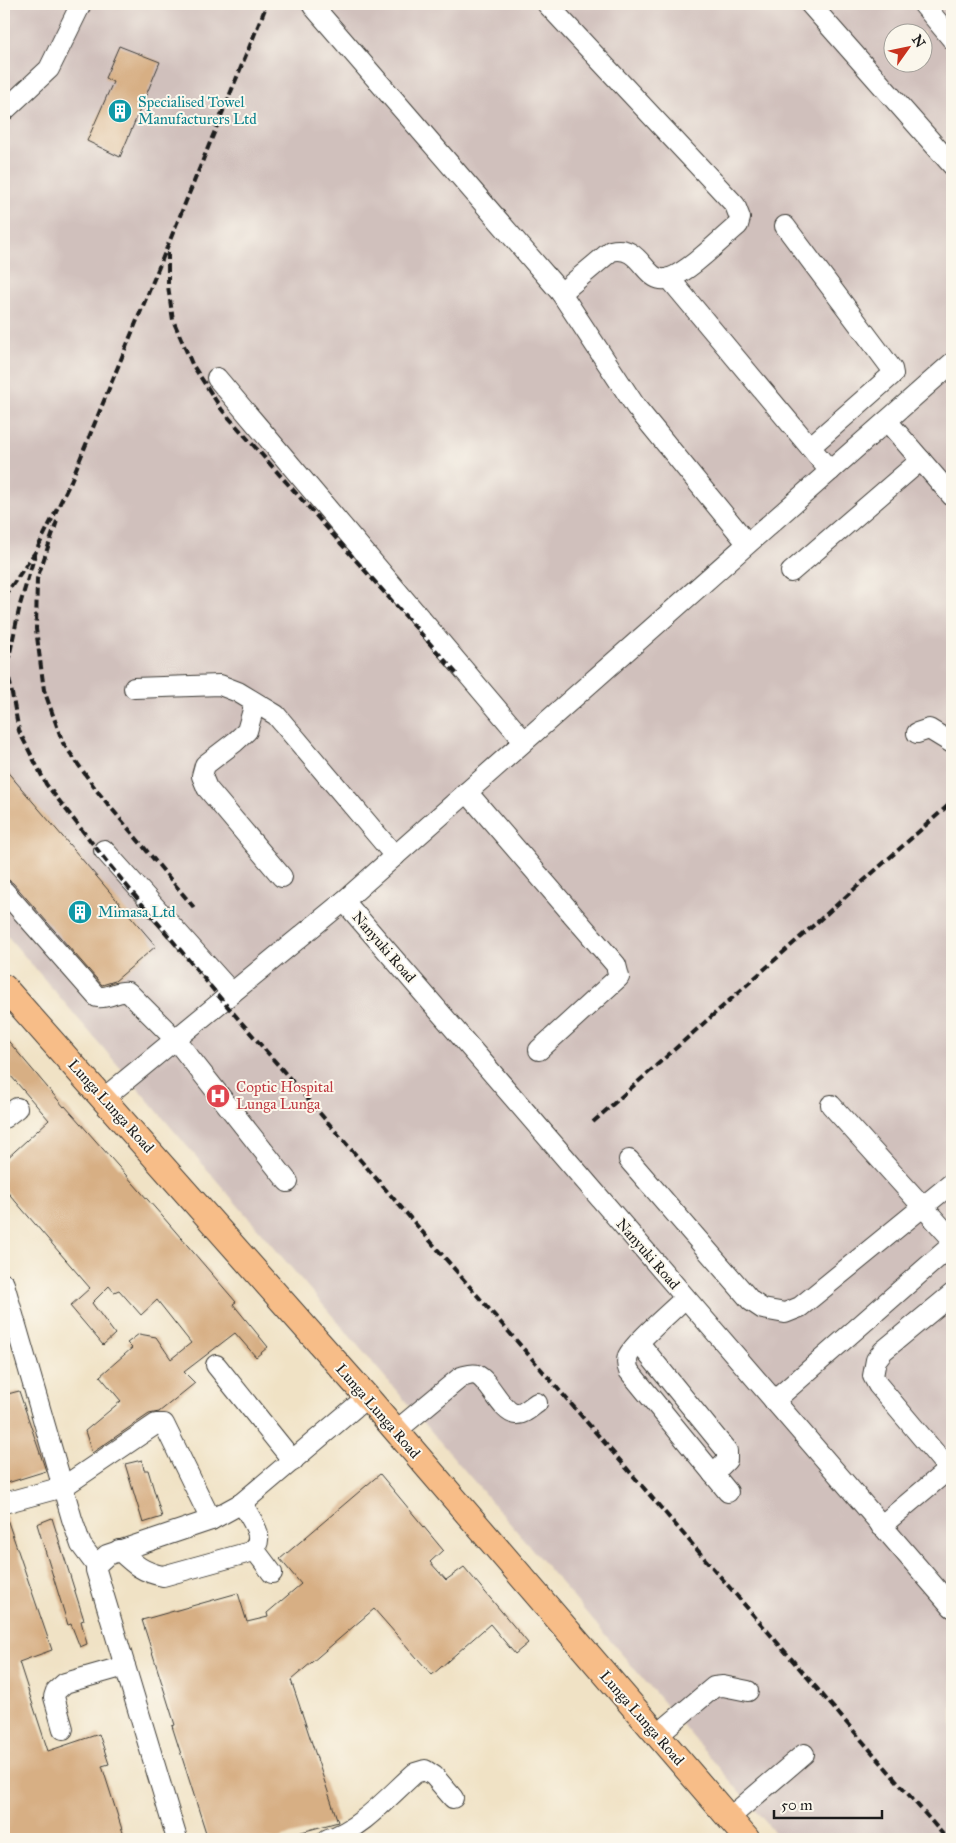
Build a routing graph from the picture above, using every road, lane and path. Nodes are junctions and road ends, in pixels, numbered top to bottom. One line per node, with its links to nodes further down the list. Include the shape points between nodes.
1 (81, 4): 7 (street, via 49,69)
2 (314, 4): 11 (street)
3 (547, 4): 10 (street, via 735,205 740,218 738,225 685,270)
4 (810, 4): 8 (street)
5 (923, 4): 6 (street)
6 (952, 39)
7 (4, 111)
8 (952, 165)
9 (785, 226): 15 (street, via 892,368 893,374)
10 (669, 278): 11 (street, via 658,279 632,254 618,250 611,251); 15 (street)
11 (561, 293): 19 (street, via 636,407)
12 (952, 363): 14 (street)
13 (217, 378): 24 (street)
14 (887, 421): 16 (street); 17 (street)
15 (810, 447): 17 (street)
16 (921, 460): 18 (street); 20 (street)
17 (830, 470): 19 (street)
18 (952, 496)
19 (747, 543): 24 (street)
20 (791, 572)
21 (134, 688): 22 (street, via 220,686)
22 (255, 703): 28 (street, via 276,715); 29 (street, via 247,731 205,765 202,776 207,788)
23 (917, 733): 25 (street, via 929,729)
24 (524, 741): 26 (street)
25 (952, 743)
26 (467, 792): 28 (street); 35 (street, via 616,965 619,977)
27 (104, 850): 33 (street)
28 (395, 856): 31 (street)
29 (282, 877)
30 (4, 891): 34 (street, via 97,997 128,992)
31 (344, 901): 33 (street); 46 (street, Nanyuki Road)
32 (4, 987): 36 (main road, Lunga Lunga Road)
33 (232, 993): 34 (street)
34 (175, 1039): 36 (street); 39 (street)
35 (538, 1050)
36 (104, 1098): 49 (main road, Lunga Lunga Road)
37 (831, 1106): 41 (street)
38 (630, 1160): 41 (street, via 751,1301 763,1309 785,1313 800,1307)
39 (288, 1182)
40 (952, 1183): 41 (street)
41 (923, 1207): 42 (street)
42 (952, 1239)
43 (952, 1245): 50 (street)
44 (4, 1284): 56 (street)
45 (952, 1294): 54 (street, via 883,1351 876,1360 872,1376)
46 (685, 1298): 47 (street); 50 (street, Nanyuki Road)
47 (639, 1343): 55 (street, via 628,1356 629,1371); 55 (street, via 727,1451 727,1460)
48 (216, 1365): 53 (street)
49 (367, 1397): 52 (main road, Lunga Lunga Road); 53 (street)
50 (774, 1401): 61 (street, Nanyuki Road)
51 (537, 1403): 52 (street, via 520,1414 510,1412 486,1383 477,1375 469,1374 461,1377)
52 (396, 1431): 70 (main road, Lunga Lunga Road)
53 (293, 1461): 59 (street)
54 (950, 1471): 61 (street)
55 (713, 1474): 57 (street)
56 (63, 1487): 58 (street); 60 (street, via 156,1424 164,1424); 64 (street, via 81,1545)
57 (728, 1492)
58 (4, 1503)
59 (242, 1503): 60 (street); 62 (street, via 259,1535 260,1541)
60 (211, 1520): 63 (street)
61 (882, 1526): 66 (street, Nanyuki Road)
62 (254, 1549): 63 (street, via 163,1576 137,1567); 65 (street)
63 (119, 1550): 64 (street, via 107,1554)
64 (96, 1565): 67 (street)
65 (272, 1573)
66 (952, 1608)
67 (125, 1666): 69 (street, via 60,1687 54,1697); 74 (street)
68 (748, 1691): 70 (street, via 714,1687)
69 (63, 1728)
70 (657, 1735): 73 (main road, Lunga Lunga Road)
71 (804, 1754): 73 (street)
72 (453, 1798): 75 (street, via 425,1770 415,1773 361,1821)
73 (729, 1818): 76 (main road, Lunga Lunga Road)
74 (177, 1839)
75 (328, 1839)
76 (747, 1839)

